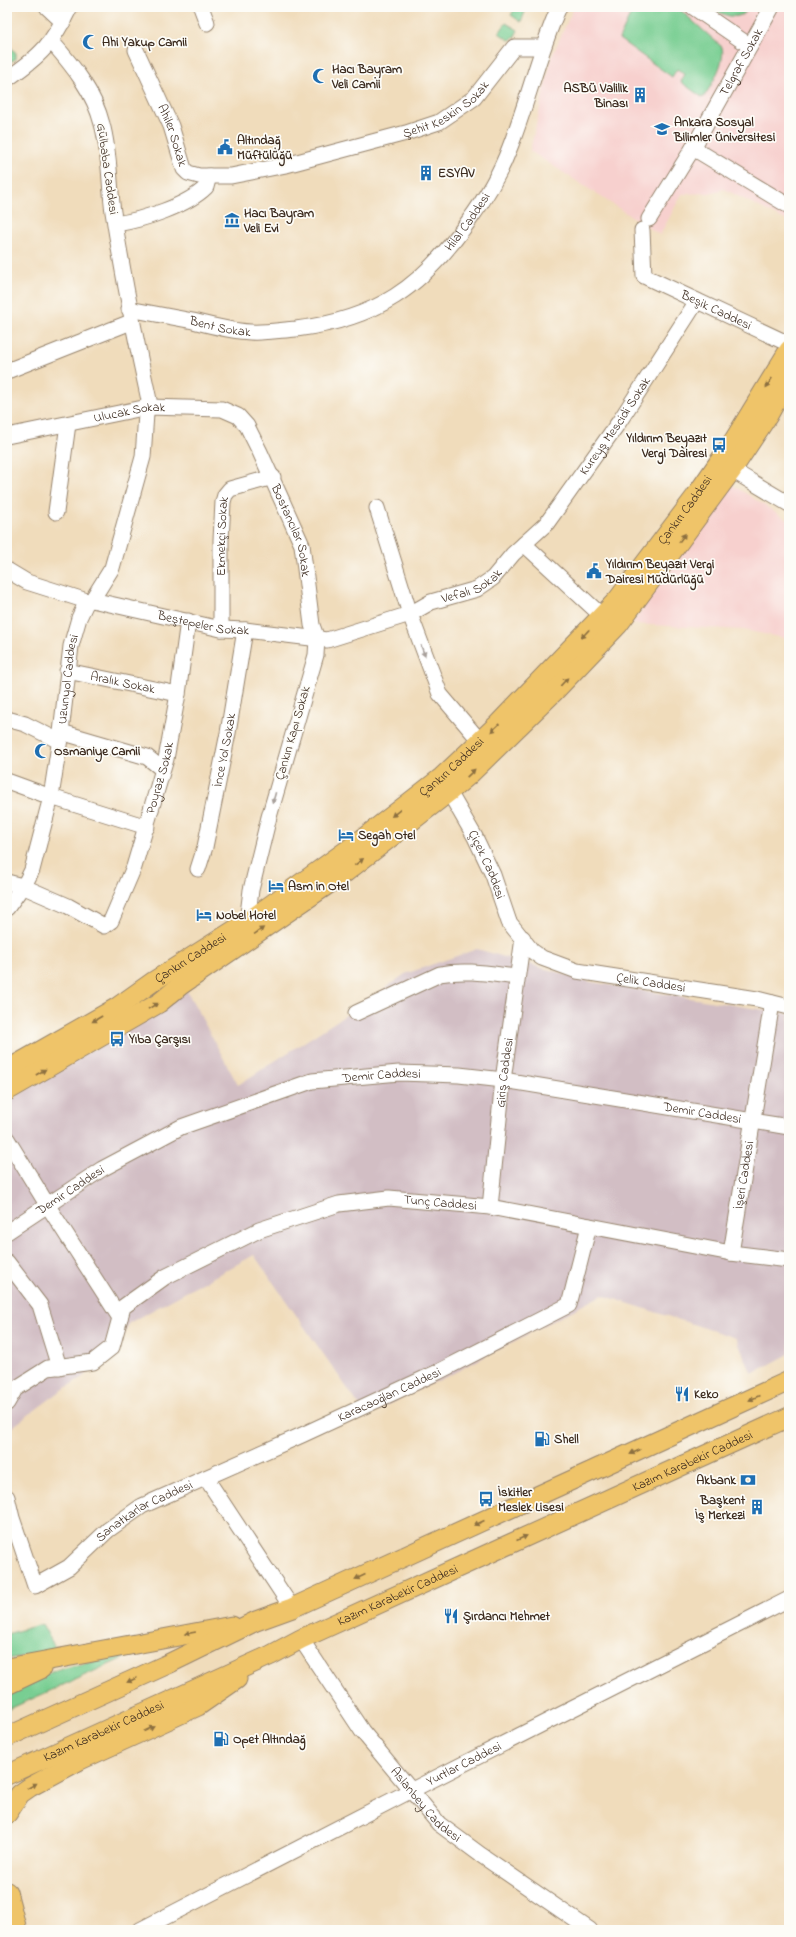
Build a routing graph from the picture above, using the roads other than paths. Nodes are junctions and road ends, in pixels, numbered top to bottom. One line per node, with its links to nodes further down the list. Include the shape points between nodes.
1 (47, 7): 8 (street)
2 (70, 7): 8 (street)
3 (80, 7): 8 (street)
4 (201, 7): 9 (street)
5 (559, 7): 12 (street, Hilal Caddesi)
6 (693, 7): 11 (street)
7 (772, 7): 11 (street, Telgraf Sokak)
8 (63, 22): 10 (street)
9 (208, 23)
10 (52, 42): 14 (street); 19 (street, Gülbaba Caddesi, via 90,92 102,123)
11 (750, 46): 15 (street, Telgraf Sokak)
12 (543, 47): 16 (street, Şehit Keskin Sokak, via 514,47 474,98 439,122); 23 (street, Hilal Caddesi, via 510,148 495,180 479,207 438,261 420,278 382,304 353,317)
13 (136, 50): 17 (street, Ahiler Sokak, via 171,126 184,169 188,173)
14 (7, 79)
15 (693, 148): 18 (street); 20 (street, Telgraf Sokak, via 645,224)
16 (332, 153): 17 (street, Ahiler Sokak, via 231,176)
17 (209, 176): 19 (street, via 206,187 191,198 148,217)
18 (789, 206)
19 (116, 224): 22 (street, Gülbaba Caddesi)
20 (644, 276): 21 (street, Beşik Caddesi)
21 (697, 301): 24 (street, Beşik Caddesi); 37 (street, Kureyş Mescidi Sokak, via 619,422 547,523)
22 (130, 316): 23 (street, Bent Sokak, via 252,332); 26 (street); 28 (street, Gülbaba Caddesi, via 149,400)
23 (314, 326)
24 (789, 344)
25 (789, 350): 41 (main road, Çankırı Caddesi, one-way to 41, via 734,440 695,497)
26 (7, 372)
27 (789, 378): 32 (main road, Çankırı Caddesi)
28 (148, 407): 29 (street, Ulucak Sokak); 30 (street, Ulucak Sokak, via 222,409 238,416); 39 (street, Uzunyol Caddesi, via 143,457 112,568)
29 (68, 424): 31 (street, Ulucak Sokak); 36 (street)
30 (247, 426): 33 (street, Bostancılar Sokak)
31 (7, 436)
32 (732, 470): 34 (street); 53 (main road, Çankırı Caddesi, one-way to 32, via 554,692 618,625)
33 (272, 477): 43 (street, Ekmekçi Sokak, via 230,489 225,495 221,540); 45 (street, Bostancılar Sokak, via 302,545)
34 (789, 504)
35 (377, 508): 40 (street)
36 (56, 512)
37 (524, 544): 40 (street, Vefalı Sokak, via 486,584 431,602); 41 (street)
38 (7, 570): 39 (street, Beştepeler Sokak, via 27,582)
39 (89, 600): 42 (street, Beştepeler Sokak); 46 (street, Uzunyol Caddesi, via 79,618)
40 (410, 614): 45 (street, via 327,640); 50 (street, one-way to 50, via 440,694)
41 (602, 616): 50 (main road, Çankırı Caddesi, one-way to 50)
42 (188, 622): 43 (street, Beştepeler Sokak); 47 (street, Poyraz Sokak)
43 (221, 629): 44 (street, Beştepeler Sokak)
44 (245, 630): 45 (street, Beştepeler Sokak); 56 (street, İnce Yol Sokak, via 228,733 205,847)
45 (316, 640): 60 (street, Çankırı Kapı Sokak, one-way to 60, via 316,655 289,745 251,890)
46 (67, 671): 47 (street, Aralık Sokak); 49 (street, Uzunyol Caddesi)
47 (178, 694): 51 (street, Poyraz Sokak)
48 (7, 719): 49 (street)
49 (60, 737): 51 (street, via 147,757); 54 (street, Uzunyol Caddesi)
50 (480, 741): 60 (main road, Çankırı Caddesi, one-way to 60, via 442,777 370,833)
51 (162, 769): 55 (street, Poyraz Sokak)
52 (7, 781): 54 (street)
53 (449, 792): 61 (street, Çiçek Caddesi, via 493,875 510,922); 68 (main road, Çankırı Caddesi, one-way to 53, via 159,1003 181,985 346,872)
54 (51, 797): 55 (street); 58 (street, Uzunyol Caddesi, via 32,870)
55 (147, 827): 58 (street, Poyraz Sokak, via 117,909 111,921 104,926 68,906)
56 (198, 869)
57 (7, 882): 58 (street)
58 (22, 886): 59 (street, Uzunyol Caddesi)
59 (7, 908)
60 (247, 922): 66 (main road, Çankırı Caddesi, one-way to 66, via 116,1008)
61 (523, 938): 62 (street, Giriş Caddesi); 63 (street, Çelik Caddesi, via 532,951 542,958 577,971)
62 (517, 977): 65 (street, via 470,972 440,974); 67 (street, Giriş Caddesi)
63 (772, 1003): 64 (street, Çelik Caddesi); 69 (street, İşeri Caddesi)
64 (789, 1007)
65 (356, 1013)
66 (7, 1070)
67 (503, 1080): 69 (street, Demir Caddesi); 72 (street, Demir Caddesi, via 459,1075 399,1073 312,1081 181,1126 102,1169); 73 (street, Giriş Caddesi)
68 (7, 1091)
69 (752, 1120): 70 (street, Demir Caddesi); 76 (street, İşeri Caddesi)
70 (789, 1127)
71 (7, 1139): 72 (street)
72 (48, 1206): 75 (street, Demir Caddesi); 79 (street)
73 (490, 1207): 74 (street, Tunç Caddesi); 79 (street, Tunç Caddesi, via 389,1198 339,1204 259,1230 165,1276 123,1307)
74 (589, 1226): 76 (street, Tunç Caddesi); 84 (street, Karacaoğlan Caddesi, via 569,1305 438,1372)
75 (7, 1232)
76 (731, 1253): 77 (street, Tunç Caddesi)
77 (789, 1260)
78 (7, 1262): 80 (street, via 40,1305)
79 (120, 1318): 80 (street, via 112,1347 93,1362)
80 (59, 1367): 82 (street, via 48,1368 15,1389)
81 (789, 1381): 87 (main road, one-way to 87)
82 (7, 1403)
83 (789, 1418): 89 (main road, Kazım Karabekir Caddesi, one-way to 83)
84 (206, 1478): 85 (street, Sanatkarlar Caddesi, via 142,1506 108,1530 69,1567 35,1586); 87 (street, Sanatkarlar Caddesi)
85 (7, 1497)
86 (789, 1599): 96 (street, Yurtlar Caddesi)
87 (292, 1608): 88 (main road)
88 (256, 1621): 90 (main road, one-way to 90); 94 (main road, one-way to 94)
89 (301, 1638): 91 (main road, Kazım Karabekir Caddesi); 96 (street, Aslanbey Caddesi, via 362,1732)
90 (107, 1649): 92 (main road); 93 (main road, via 41,1670)
91 (271, 1655): 95 (main road, Kazım Karabekir Caddesi); 97 (main road, one-way to 91, via 20,1794 30,1787 80,1760 198,1706)
92 (7, 1668)
93 (7, 1685)
94 (7, 1737)
95 (7, 1775)
96 (410, 1791): 100 (street, Yurtlar Caddesi); 101 (street, Aslanbey Caddesi, via 438,1824)
97 (7, 1814)
98 (7, 1892): 99 (main road)
99 (17, 1930)
100 (142, 1930)
101 (590, 1930)

